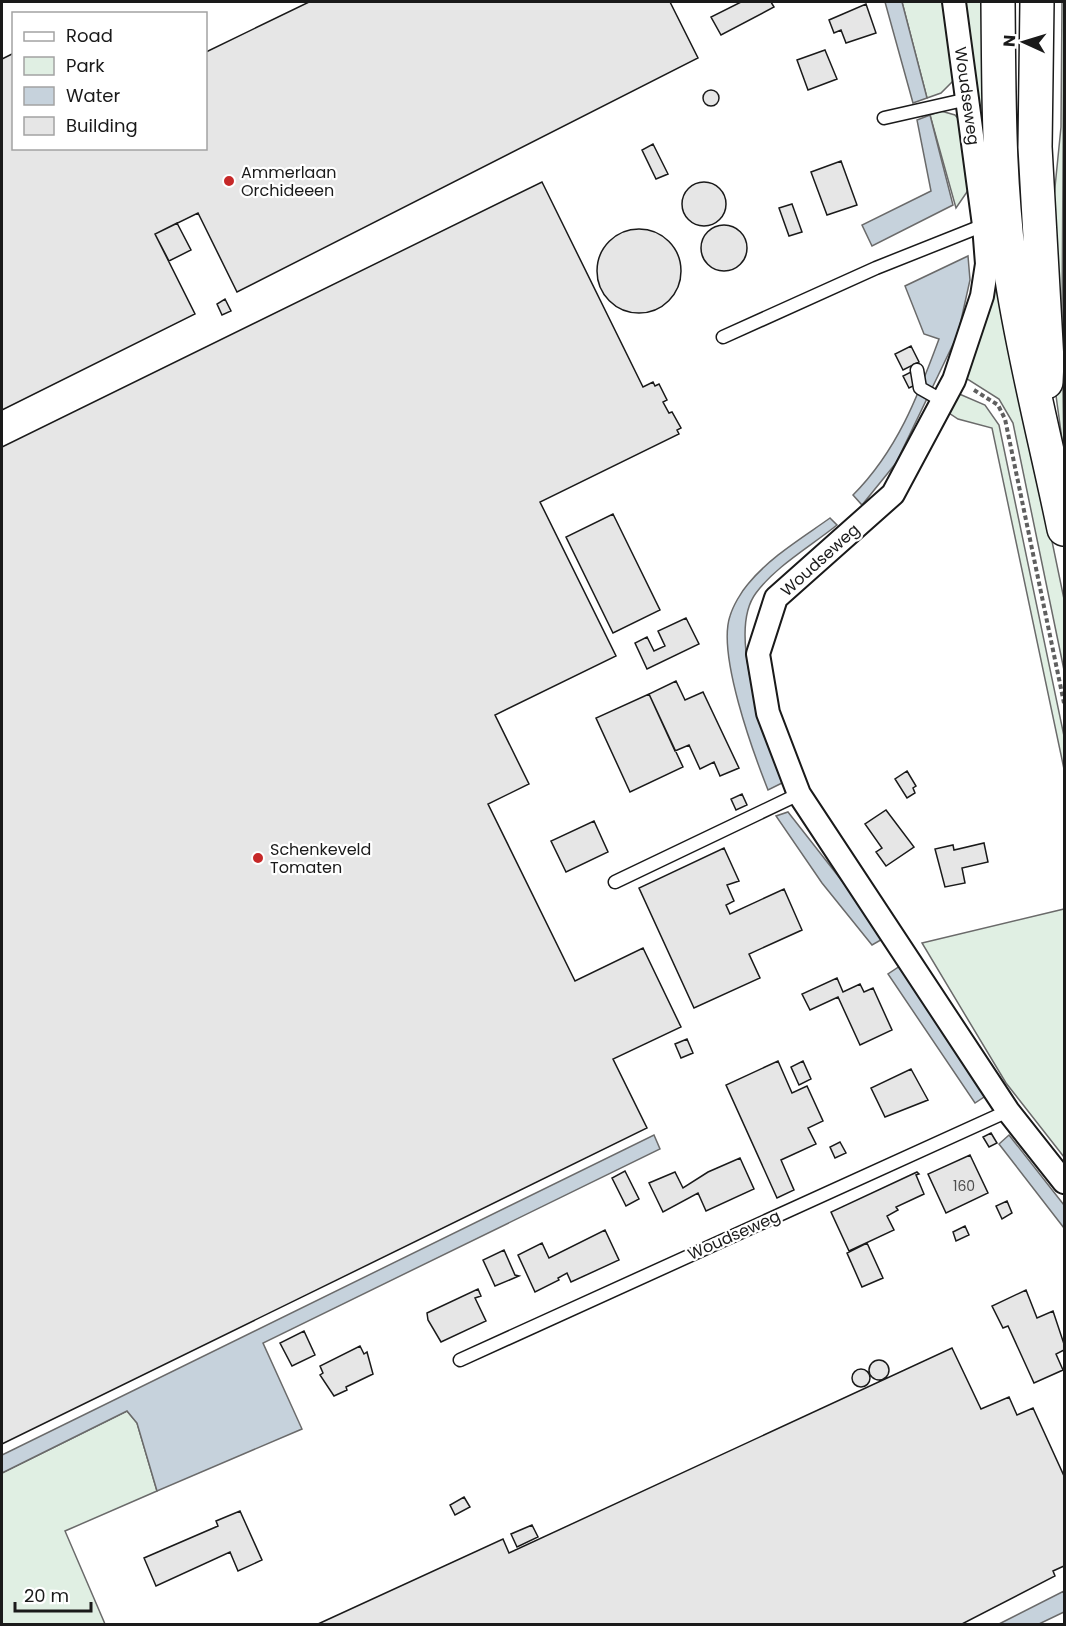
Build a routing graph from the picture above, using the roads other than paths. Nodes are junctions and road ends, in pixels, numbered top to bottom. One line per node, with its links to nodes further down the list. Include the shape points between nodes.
1 (954, 2): 4 (street, Woudseweg)
2 (998, 2): 10 (main road, Woudseweg, via 999,129 1005,217 1027,362)
3 (1037, 2): 10 (main road, Woudseweg, via 1035,147 1047,361)
4 (968, 99): 5 (lane); 6 (street, Woudseweg)
5 (884, 117)
6 (984, 225): 7 (lane, via 876,268); 9 (street, Woudseweg, via 987,264 982,296 954,381)
7 (723, 337)
8 (917, 370): 9 (lane)
9 (932, 394): 12 (street, Woudseweg, via 893,494 776,598 758,654 768,713)
10 (1043, 426): 11 (main road, Woudseweg)
11 (1065, 529)
12 (800, 794): 13 (lane); 14 (street, Woudseweg)
13 (615, 882)
14 (1008, 1111): 15 (street, Woudseweg); 16 (lane, Woudseweg)
15 (1065, 1182)
16 (460, 1360)

